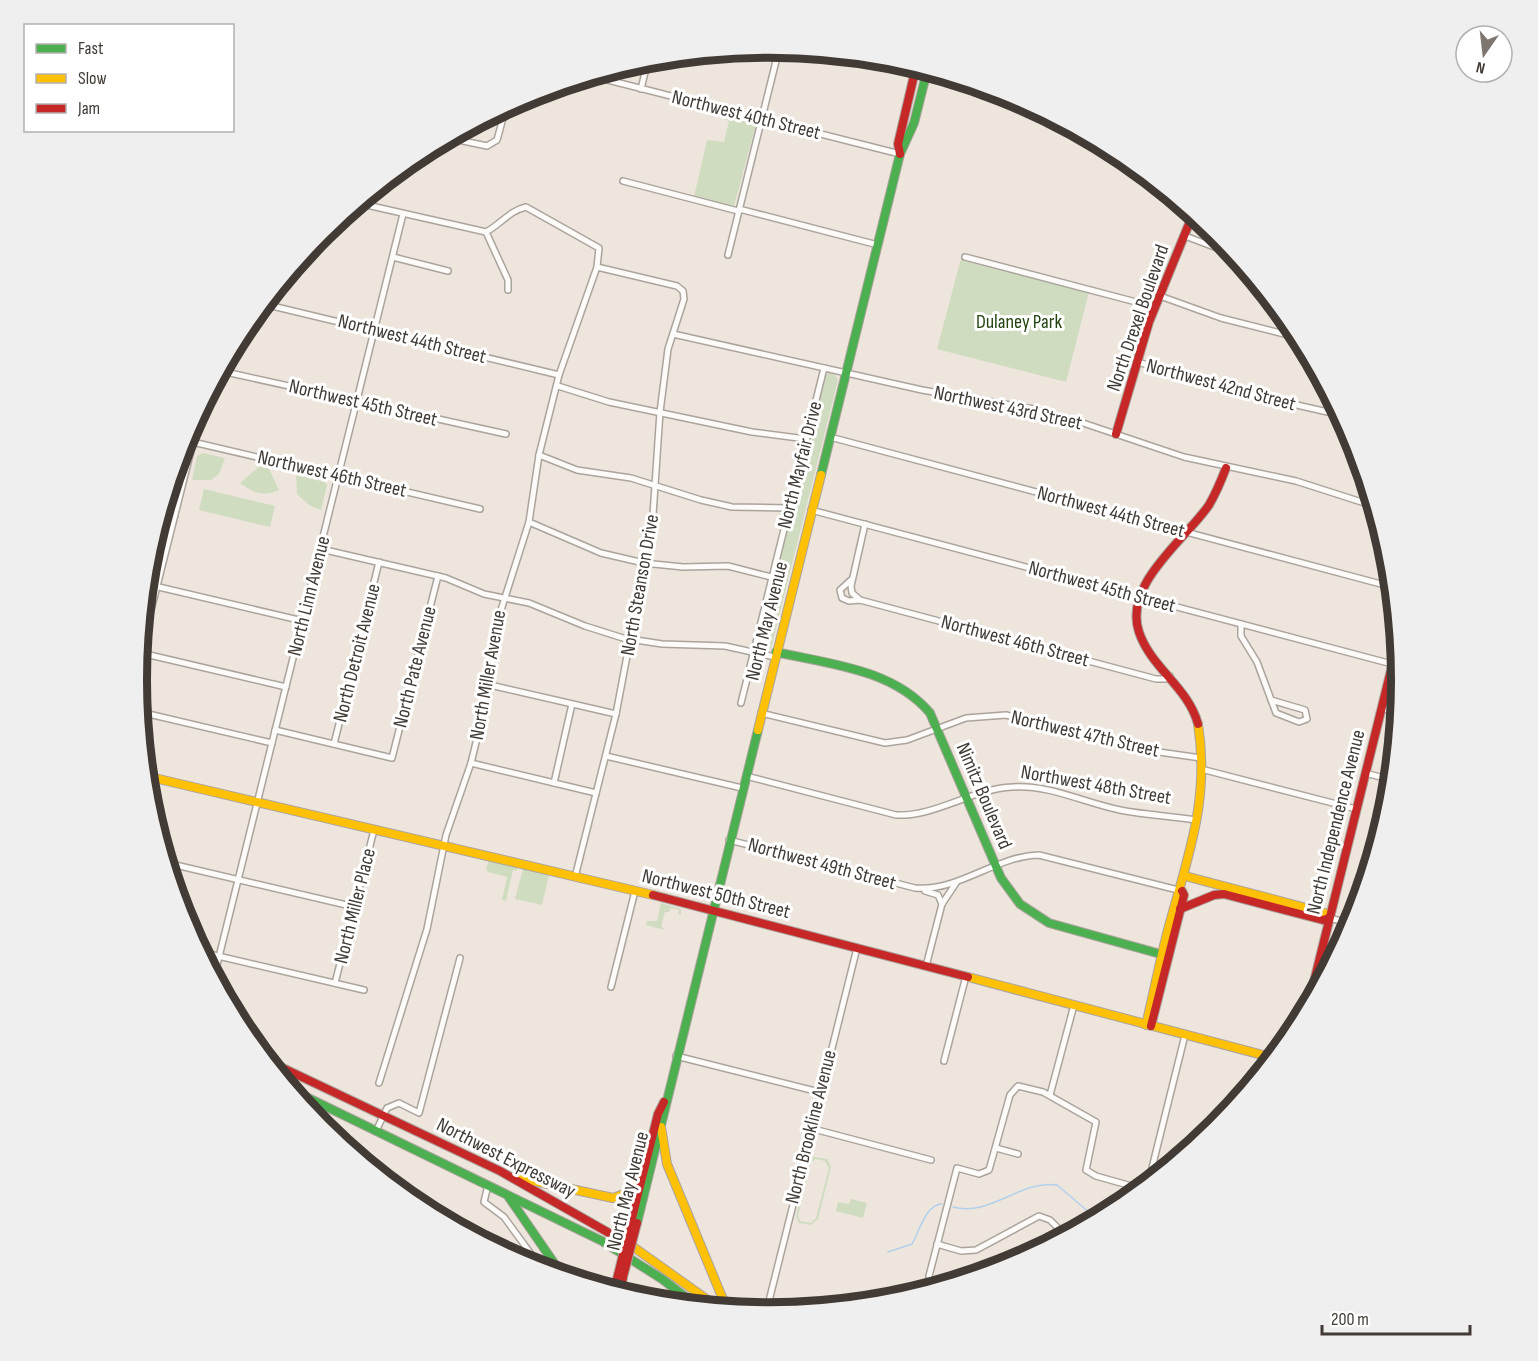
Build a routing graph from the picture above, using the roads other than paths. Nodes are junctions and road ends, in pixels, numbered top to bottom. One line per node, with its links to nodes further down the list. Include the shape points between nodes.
1 (777, 58): 8 (street)
2 (645, 71): 6 (street)
3 (914, 76): 10 (main road, North May Avenue, via 898,144)
4 (925, 79): 10 (main road, North May Avenue, via 912,130)
5 (608, 80): 6 (street, Northwest 40th Street)
6 (641, 89): 8 (street, Northwest 40th Street)
7 (503, 119): 9 (street, via 497,140 487,146)
8 (762, 119): 10 (street, Northwest 40th Street); 13 (street)
9 (460, 141)
10 (900, 154): 18 (main road, North May Avenue)
11 (623, 181): 13 (street)
12 (368, 205): 14 (street)
13 (739, 210): 18 (street); 20 (street)
14 (403, 214): 16 (street); 22 (street, North Linn Avenue)
15 (1190, 223): 17 (main road, North Drexel Boulevard)
16 (486, 232): 23 (street, via 512,211 526,207 599,248); 25 (street, via 508,280)
17 (1185, 236): 19 (street); 26 (main road, North Drexel Boulevard)
18 (878, 245): 34 (main road, North May Avenue)
19 (1215, 247)
20 (728, 255)
21 (965, 256): 28 (street)
22 (393, 257): 24 (street); 29 (street, North Linn Avenue)
23 (597, 267): 30 (street, North Steanson Drive, via 668,283 683,291); 36 (street, North Miller Avenue)
24 (448, 271)
25 (507, 290)
26 (1160, 296): 28 (main road, North Drexel Boulevard); 31 (street, via 1221,318)
27 (273, 306): 29 (street, Northwest 44th Street)
28 (1155, 307): 32 (main road, North Drexel Boulevard)
29 (375, 330): 36 (street, Northwest 44th Street); 38 (street, North Linn Avenue)
30 (673, 334): 33 (street, Northwest 43rd Street); 39 (street, North Steanson Drive)
31 (1286, 334)
32 (1137, 362): 40 (street, Northwest 42nd Street); 42 (main road, North Drexel Boulevard)
33 (824, 368): 34 (street, Northwest 43rd Street); 44 (street, North Mayfair Drive)
34 (846, 372): 42 (street, Northwest 43rd Street, via 1034,409); 43 (main road, North May Avenue)
35 (228, 373): 38 (street, Northwest 45th Street)
36 (559, 375): 37 (street, North Miller Avenue)
37 (558, 386): 39 (street); 47 (street, North Miller Avenue)
38 (358, 402): 41 (street, Northwest 45th Street); 49 (street, North Linn Avenue)
39 (660, 412): 44 (street); 50 (street, North Steanson Drive)
40 (1331, 413)
41 (506, 434)
42 (1116, 434): 48 (street, Northwest 43rd Street)
43 (830, 437): 54 (main road, North May Avenue); 59 (street, Northwest 44th Street)
44 (806, 439): 52 (street, North Mayfair Drive)
45 (193, 442): 49 (street, Northwest 46th Street)
46 (191, 451): 56 (street)
47 (539, 455): 50 (street, via 577,470); 57 (street, North Miller Avenue)
48 (1226, 468): 51 (street, Northwest 43rd Street, via 1296,481); 59 (main road, via 1219,489)
49 (339, 475): 53 (street, Northwest 46th Street); 60 (street, North Linn Avenue)
50 (657, 484): 52 (street, via 732,507); 62 (street, North Steanson Drive)
51 (1365, 503)
52 (789, 508): 64 (street, North Mayfair Drive)
53 (480, 509)
54 (811, 510): 58 (street, Northwest 45th Street); 76 (main road, North May Avenue)
55 (170, 514): 56 (street)
56 (175, 516): 67 (street)
57 (529, 522): 62 (street, via 601,553); 69 (street, North Miller Avenue)
58 (866, 524): 65 (street); 68 (street, Northwest 45th Street)
59 (1186, 532): 66 (street, Northwest 44th Street); 68 (main road)
60 (321, 549): 61 (street); 72 (street, North Linn Avenue)
61 (379, 562): 63 (street); 94 (street, North Detroit Avenue)
62 (644, 563): 64 (street, via 728,566); 74 (street, North Steanson Drive)
63 (438, 576): 69 (street); 94 (street, North Pate Avenue, via 392,758)
64 (771, 577): 75 (street, North Mayfair Drive)
65 (851, 580): 70 (street, via 851,591); 70 (street, Northwest 46th Street, via 840,592 846,601)
66 (1383, 584)
67 (157, 587): 71 (street); 72 (street)
68 (1140, 597): 73 (street, Northwest 45th Street); 80 (main road, via 1140,636)
69 (502, 598): 74 (street, via 529,603); 81 (street, North Miller Avenue)
70 (860, 600): 80 (street, Northwest 46th Street, via 1156,679)
71 (151, 612)
72 (303, 621): 82 (street, North Linn Avenue)
73 (1241, 624): 78 (street, Northwest 45th Street); 83 (street, via 1241,636 1257,662)
74 (630, 640): 75 (street); 90 (street, North Steanson Drive)
75 (753, 651): 76 (street); 84 (street, North Mayfair Drive)
76 (775, 655): 88 (main road, North May Avenue); 91 (main road, Nimitz Boulevard, via 900,686 923,702)
77 (148, 660): 82 (street)
78 (1391, 664)
79 (1391, 669): 86 (main road, North Independence Avenue)
80 (1170, 676): 96 (main road, via 1196,713)
81 (490, 685): 85 (street); 97 (street, North Miller Avenue)
82 (286, 687): 92 (street, North Linn Avenue)
83 (1271, 700): 83 (street, via 1278,715 1299,722 1307,719 1305,710)
84 (741, 703)
85 (572, 704): 90 (street); 103 (street)
86 (1381, 708): 87 (street); 99 (main road, North Independence Avenue)
87 (1390, 710)
88 (761, 713): 91 (street, Northwest 47th Street, via 885,743 907,740); 100 (main road, North May Avenue)
89 (148, 714): 93 (street)
90 (616, 714): 95 (street, North Steanson Drive)
91 (937, 728): 96 (street, Northwest 47th Street, via 976,716 1006,715 1145,750); 106 (main road, Nimitz Boulevard)
92 (275, 730): 93 (street, North Linn Avenue); 94 (street)
93 (272, 743): 107 (street, North Linn Avenue)
94 (334, 744)
95 (606, 756): 104 (street); 105 (street, North Steanson Drive)
96 (1201, 758): 98 (main road)
97 (471, 763): 103 (street); 112 (street, North Miller Avenue)
98 (1201, 769): 108 (street); 109 (main road)
99 (1365, 773): 102 (street); 108 (main road, North Independence Avenue)
100 (746, 776): 104 (main road, North May Avenue); 106 (street, Northwest 48th Street, via 896,815)
101 (155, 778): 107 (main road, Northwest 50th Street)
102 (1383, 778)
103 (554, 783): 105 (street)
104 (742, 788): 111 (main road, North May Avenue)
105 (596, 793): 116 (street, North Steanson Drive)
106 (967, 797): 109 (street, Northwest 48th Street, via 1026,787 1118,809); 114 (main road, Nimitz Boulevard)
107 (257, 802): 110 (main road, Northwest 50th Street); 117 (street, North Linn Avenue)
108 (1356, 809): 126 (main road, North Independence Avenue)
109 (1197, 820): 115 (main road)
110 (374, 830): 112 (main road, Northwest 50th Street); 123 (street, North Miller Place)
111 (729, 840): 119 (street, Northwest 49th Street); 124 (main road, North May Avenue)
112 (443, 846): 116 (main road, Northwest 50th Street); 148 (street, North Miller Avenue, via 427,929)
113 (175, 865): 117 (street)
114 (996, 866): 118 (street, Northwest 49th Street); 121 (street, Northwest 49th Street, via 1026,856 1045,856); 130 (main road, Nimitz Boulevard, via 1016,900 1042,920)
115 (1185, 876): 121 (main road); 126 (main road, via 1325,913)
116 (575, 877): 120 (main road, Northwest 50th Street)
117 (238, 880): 123 (street); 132 (street, North Linn Avenue)
118 (958, 882): 119 (street, Northwest 49th Street); 122 (street)
119 (915, 888): 122 (street, Northwest 49th Street, via 938,896)
120 (635, 891): 124 (main road, Northwest 50th Street); 139 (street)
121 (1182, 891): 125 (main road); 128 (main road)
122 (942, 904): 134 (street)
123 (355, 907): 137 (street, North Miller Place)
124 (712, 909): 129 (main road, Northwest 50th Street); 144 (main road, North May Avenue)
125 (1180, 909): 126 (main road, via 1224,894 1323,920); 128 (main road)
126 (1329, 918): 127 (street); 138 (main road, North Independence Avenue)
127 (1343, 921)
128 (1170, 940): 130 (main road); 142 (main road)
129 (857, 948): 134 (main road, Northwest 50th Street); 149 (street, North Brookline Avenue)
130 (1164, 954): 142 (main road)
131 (210, 955): 132 (street)
132 (219, 957): 135 (street, North Linn Avenue); 137 (street)
133 (460, 958): 153 (street, via 419,1113 399,1103 387,1108)
134 (926, 966): 136 (main road, Northwest 50th Street)
135 (217, 967)
136 (966, 976): 141 (main road, Northwest 50th Street); 146 (street)
137 (335, 983): 140 (street)
138 (1313, 983)
139 (611, 987)
140 (364, 990)
141 (1074, 1005): 142 (main road, Northwest 50th Street); 150 (street)
142 (1149, 1025): 143 (main road, Northwest 50th Street)
143 (1185, 1035): 145 (main road, Northwest 50th Street); 160 (street)
144 (676, 1056): 149 (street); 152 (main road, North May Avenue)
145 (1265, 1056)
146 (944, 1062)
147 (283, 1068): 153 (main road, Northwest Expressway)
148 (379, 1083)
149 (819, 1092): 155 (street, North Brookline Avenue)
150 (1050, 1095): 157 (street, via 1022,1086 1014,1088); 164 (street, via 1096,1122 1086,1163 1088,1173)
151 (307, 1097): 156 (main road, Northwest Expressway)
152 (666, 1097): 154 (main road, North May Avenue); 162 (main road, North May Avenue)
153 (384, 1117): 156 (street); 161 (main road, Northwest Expressway)
154 (661, 1127): 166 (main road, North May Avenue); 177 (main road, via 667,1164)
155 (810, 1128): 159 (street); 178 (street, North Brookline Avenue)
156 (376, 1131): 163 (main road, Northwest Expressway)
157 (996, 1149): 158 (street); 168 (street, via 986,1173 957,1168)
158 (1018, 1154)
159 (931, 1160)
160 (1151, 1171)
161 (504, 1174): 162 (main road, via 613,1198 630,1192); 176 (main road, Northwest Expressway, via 618,1236)
162 (642, 1178): 166 (main road, North May Avenue)
163 (488, 1185): 165 (main road, Northwest Expressway); 169 (street, via 484,1202 504,1217)
164 (1132, 1186)
165 (506, 1193): 170 (main road); 175 (main road, Northwest Expressway, via 611,1246)
166 (634, 1222): 171 (main road, North May Avenue, bridge)
167 (1060, 1230): 168 (street, via 1039,1216 976,1250 961,1251)
168 (937, 1244): 172 (street)
169 (532, 1255)
170 (555, 1264)
171 (621, 1276): 173 (main road, North May Avenue); 174 (main road, North May Avenue)
172 (929, 1276)
173 (618, 1283)
174 (621, 1284)
175 (685, 1297)
176 (706, 1299)
177 (724, 1301)
178 (768, 1302)

